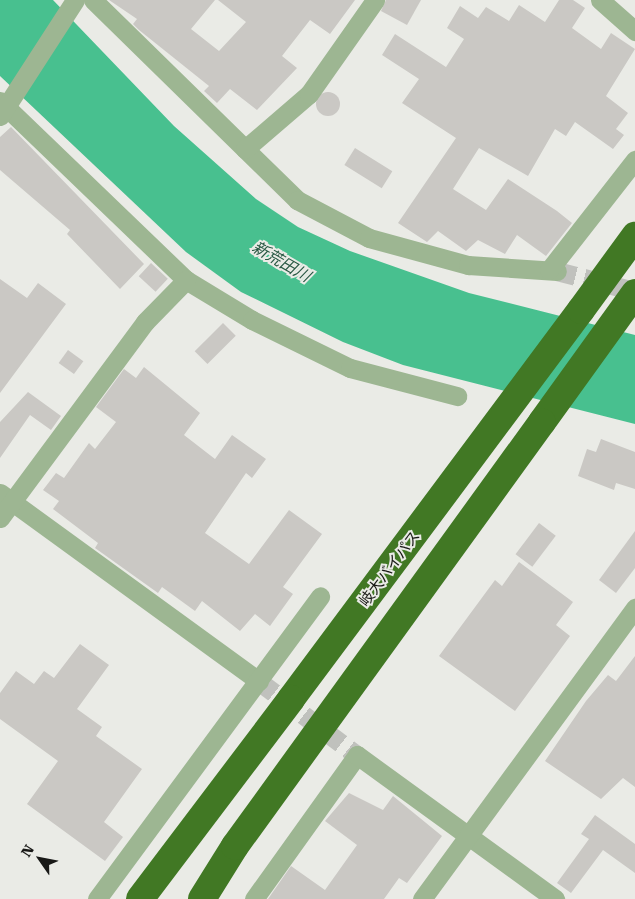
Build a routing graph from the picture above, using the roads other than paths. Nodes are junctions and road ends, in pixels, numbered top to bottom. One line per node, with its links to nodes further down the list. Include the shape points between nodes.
1 (93, 0): 7 (street)
2 (375, 0): 7 (street, via 309,94)
3 (600, 0): 5 (street)
4 (73, 3): 6 (street)
5 (635, 30)
6 (4, 105): 10 (street)
7 (245, 149): 8 (street, via 297,200 369,238 468,265 553,271)
8 (635, 160)
9 (635, 236): 20 (highway, 岐大バイパス, bridge)
10 (186, 280): 12 (street, via 252,320 350,368); 13 (street, via 145,322)
11 (635, 293): 21 (highway, bridge, via 235,846)
12 (457, 396)
13 (6, 497): 14 (street); 17 (street)
14 (0, 518)
15 (320, 596): 17 (street)
16 (635, 608): 18 (street)
17 (259, 680): 19 (street)
18 (468, 836): 22 (street, via 357,755); 23 (street); 24 (street)
19 (97, 899)
20 (140, 899)
21 (202, 899)
22 (254, 899)
23 (422, 899)
24 (555, 899)

